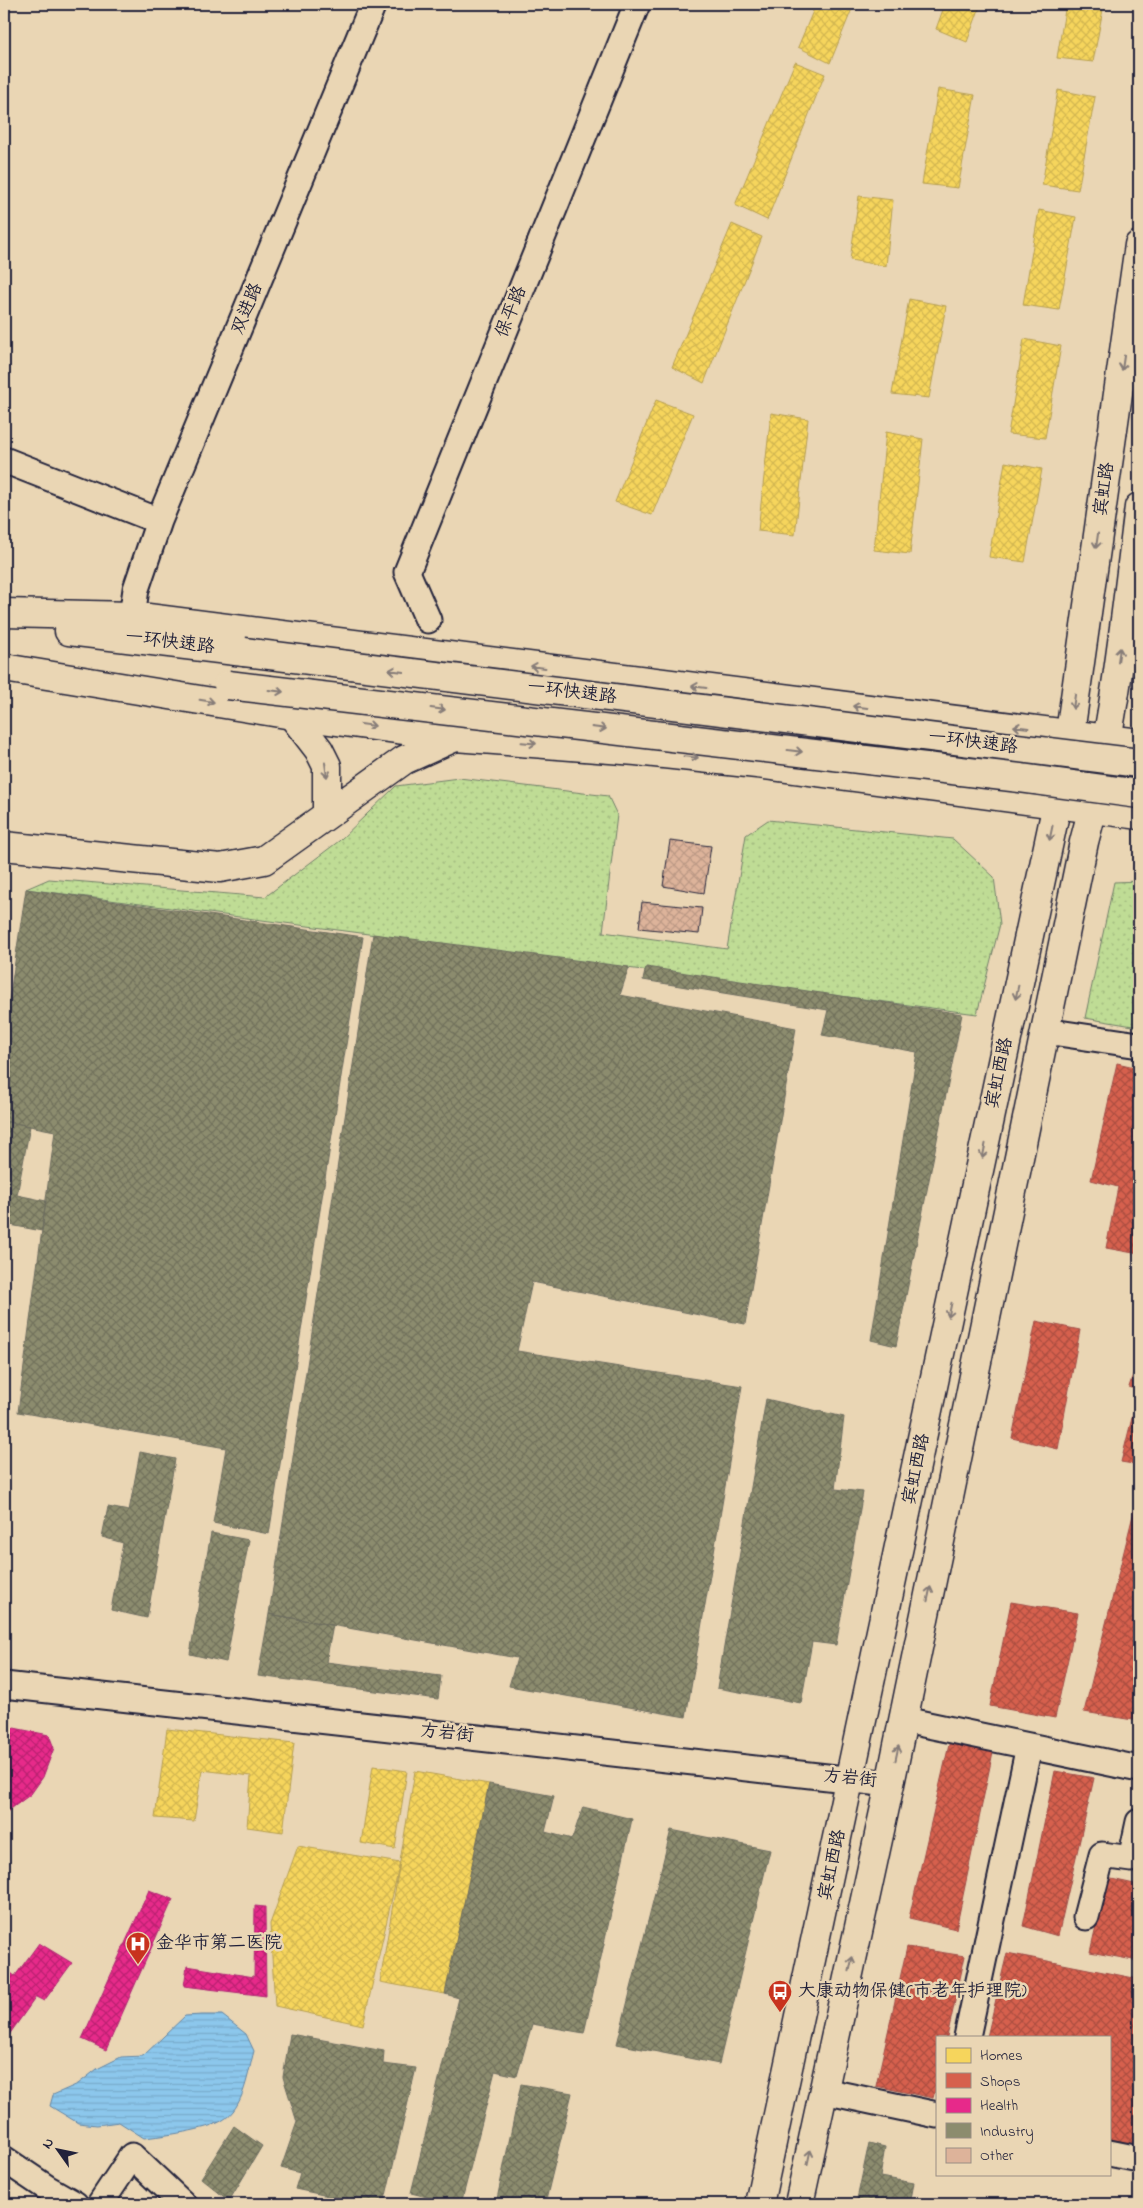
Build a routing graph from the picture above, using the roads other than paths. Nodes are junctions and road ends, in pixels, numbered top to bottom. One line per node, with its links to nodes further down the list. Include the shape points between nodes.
1 (373, 4): 6 (street, 双进路)
2 (638, 4): 9 (street, 保平路, via 407,572)
3 (1139, 245): 14 (main road, 宾虹路, one-way to 14)
4 (4, 460): 6 (street)
5 (1139, 507): 16 (main road, 宾虹路, one-way to 5)
6 (159, 521): 8 (street, 双进路, via 136,589)
7 (4, 613): 8 (main road)
8 (132, 616): 14 (main road, one-way to 8)
9 (428, 620)
10 (4, 623): 18 (main road, 一环快速路, one-way to 10, bridge)
11 (4, 661): 19 (main road, 一环快速路, one-way to 19, bridge, via 1000,775)
12 (4, 668): 13 (main road, one-way to 13)
13 (292, 715): 15 (main road, one-way to 15); 23 (main road, one-way to 23, via 327,766)
14 (1070, 733): 16 (main road); 20 (main road, 宾虹西路)
15 (455, 737): 20 (main road, one-way to 20, via 757,764); 23 (main road, via 404,760)
16 (1107, 738): 17 (main road); 21 (main road, 宾虹西路)
17 (1139, 743)
18 (1139, 763)
19 (1139, 794)
20 (1057, 804): 21 (main road); 31 (main road, 宾虹西路, one-way to 31)
21 (1093, 809): 22 (main road); 25 (main road, 宾虹西路)
22 (1139, 815)
23 (327, 816): 24 (main road, via 264,860 220,868)
24 (4, 846)
25 (1045, 1031): 26 (street); 28 (main road, 宾虹西路, one-way to 25)
26 (1139, 1045)
27 (4, 1685): 31 (street, 方岩街)
28 (904, 1720): 29 (street); 32 (main road, 宾虹西路, one-way to 28)
29 (1029, 1746): 30 (street); 35 (street)
30 (1139, 1769)
31 (851, 1779): 32 (street, 方岩街); 44 (main road, 宾虹西路)
32 (890, 1784): 36 (main road, 宾虹西路, one-way to 32)
33 (1139, 1822): 34 (street, via 1131,1859 1102,1855)
34 (1086, 1917)
35 (967, 2036)
36 (824, 2091): 37 (street); 45 (main road, 宾虹西路, one-way to 36)
37 (936, 2116)
38 (1110, 2153): 40 (street)
39 (4, 2159): 41 (street)
40 (1139, 2159)
41 (75, 2204)
42 (100, 2204): 43 (street, via 132,2156)
43 (183, 2204)
44 (760, 2204)
45 (799, 2204)

